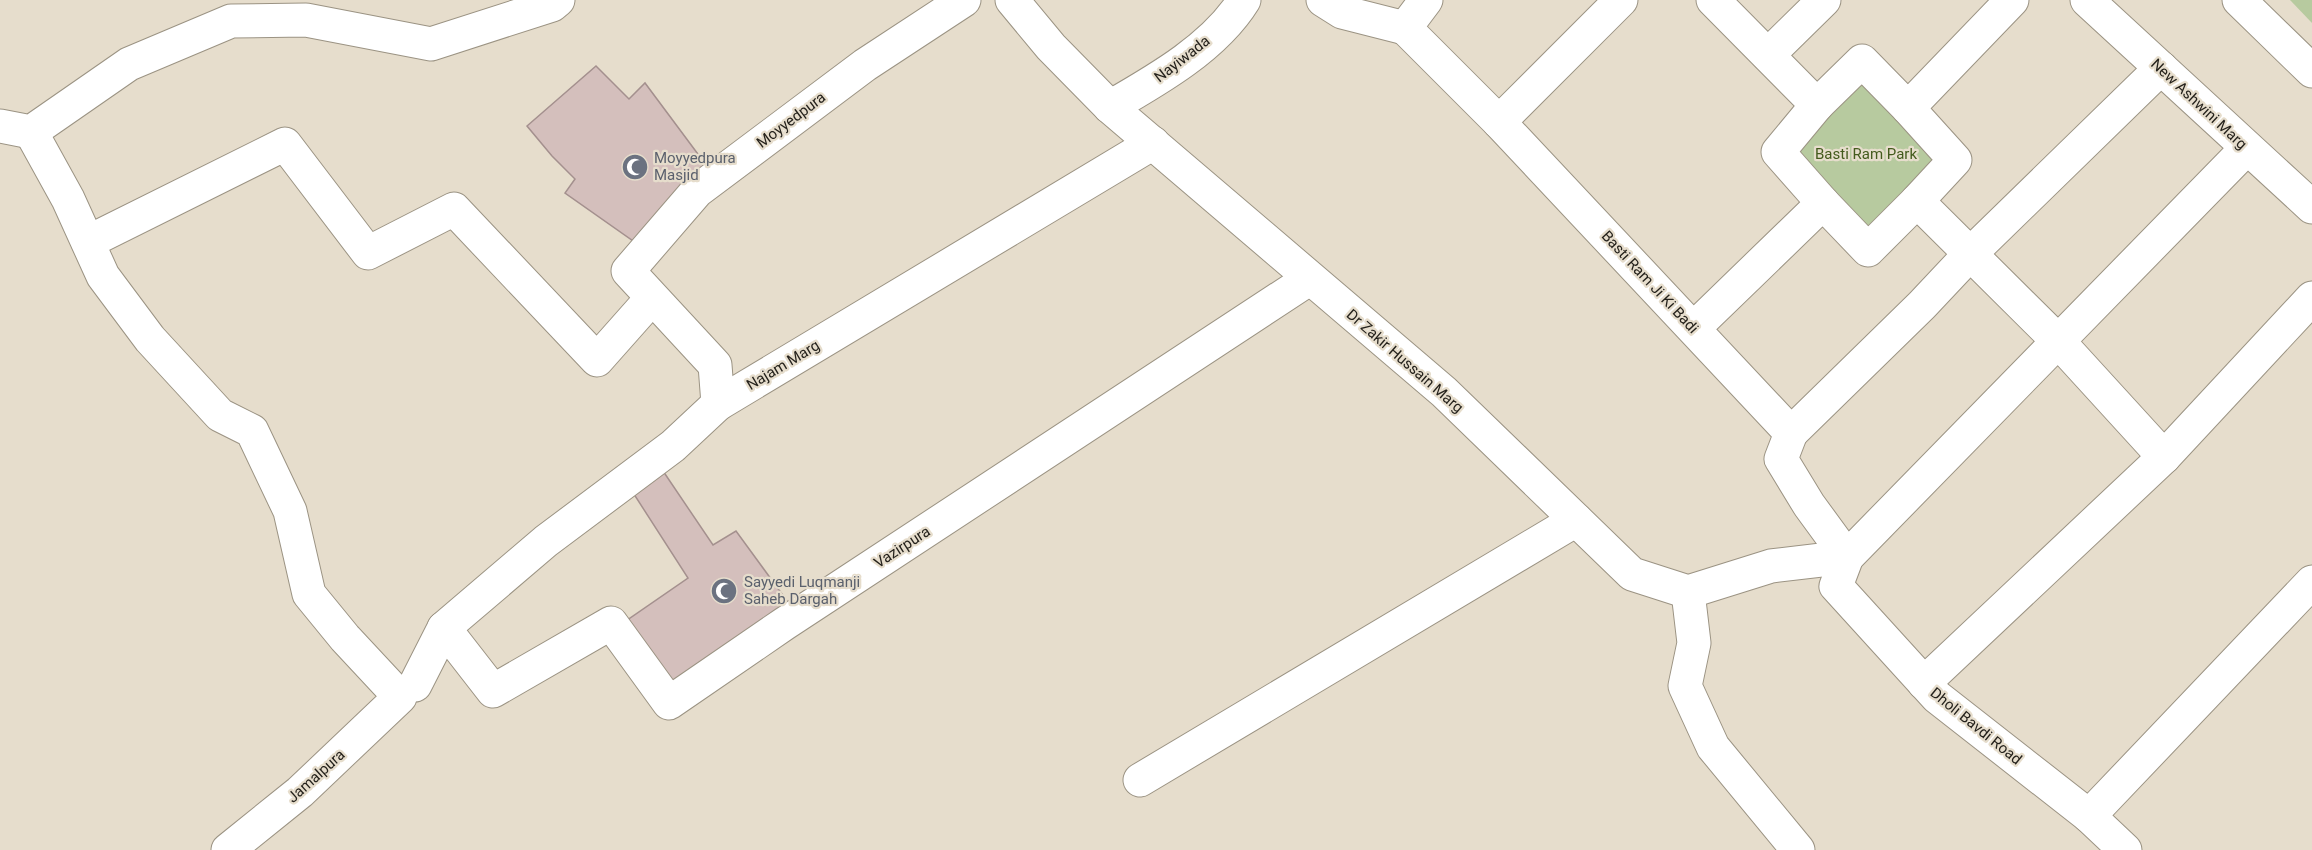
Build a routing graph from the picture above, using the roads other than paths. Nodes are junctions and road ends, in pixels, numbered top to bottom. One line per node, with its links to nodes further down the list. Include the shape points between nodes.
1 (558, 0): 13 (street, via 431,44)
2 (964, 0): 31 (street, Moyyedpura, via 865,65 697,191 628,271)
3 (1012, 0): 19 (street, Dr Zakir Hussain Marg)
4 (1244, 0): 19 (street, Nayiwada, via 1232,19 1170,72)
5 (1323, 0): 14 (street, via 1342,12)
6 (1426, 0): 14 (street)
7 (1621, 0): 21 (street)
8 (1713, 0): 15 (street)
9 (1824, 0): 15 (street)
10 (2012, 0): 20 (street)
11 (2087, 0): 16 (street, New Ashwini Marg)
12 (2239, 0): 17 (street)
13 (314, 10): 22 (street, via 231,21 129,64)
14 (1405, 28): 21 (street, Basti Ram Ji Ki Badi)
15 (1768, 55): 18 (street)
16 (2161, 68): 24 (street, New Ashwini Marg); 29 (street)
17 (2312, 71)
18 (1817, 105): 20 (street, via 1862,61); 26 (street, via 1778,152)
19 (1110, 107): 23 (street, Dr Zakir Hussain Marg)
20 (1908, 108): 25 (street, via 1955,160)
21 (1499, 122): 33 (street, Basti Ram Ji Ki Badi)
22 (15, 129): 28 (street, via 68,199)
23 (1153, 143): 30 (street, Dr Zakir Hussain Marg); 35 (street, Najam Marg)
24 (2247, 148): 27 (street, New Ashwini Marg); 34 (street)
25 (1917, 201): 26 (street, via 1868,250); 29 (street)
26 (1823, 203): 33 (street)
27 (2312, 207)
28 (88, 242): 31 (street, via 285,144 368,253 454,209 597,360); 44 (street, via 103,276 150,339 220,415 252,431 290,511 309,594 345,638)
29 (1970, 254): 34 (street); 36 (street)
30 (1309, 279): 38 (street, Dr Zakir Hussain Marg, via 1444,392); 42 (street, Vazirpura, via 669,703 611,623 493,691)
31 (652, 298): 35 (street, Moyyedpura, via 715,365)
32 (2312, 298): 37 (street)
33 (1694, 328): 36 (street, Basti Ram Ji Ki Badi)
34 (2059, 342): 37 (street); 39 (street)
35 (718, 404): 42 (street, Najam Marg, via 673,446 546,541)
36 (1791, 433): 39 (street, via 1781,459)
37 (2164, 457): 43 (street)
38 (1576, 520): 41 (street, Dr Zakir Hussain Marg, via 1632,574); 45 (street)
39 (1847, 557): 41 (street, via 1771,566); 43 (street, Dholi Bavdi Road, via 1836,586)
40 (2312, 582): 46 (street)
41 (1688, 592): 48 (street, via 1694,643 1685,686 1713,747)
42 (444, 628): 44 (street, Jamalpura)
43 (1924, 683): 46 (street, Dholi Bavdi Road)
44 (407, 691): 47 (street, Jamalpura, via 300,792)
45 (1140, 780)
46 (2089, 816): 49 (street, Dholi Bavdi Road)
47 (228, 850)
48 (1798, 850)
49 (2126, 850)

